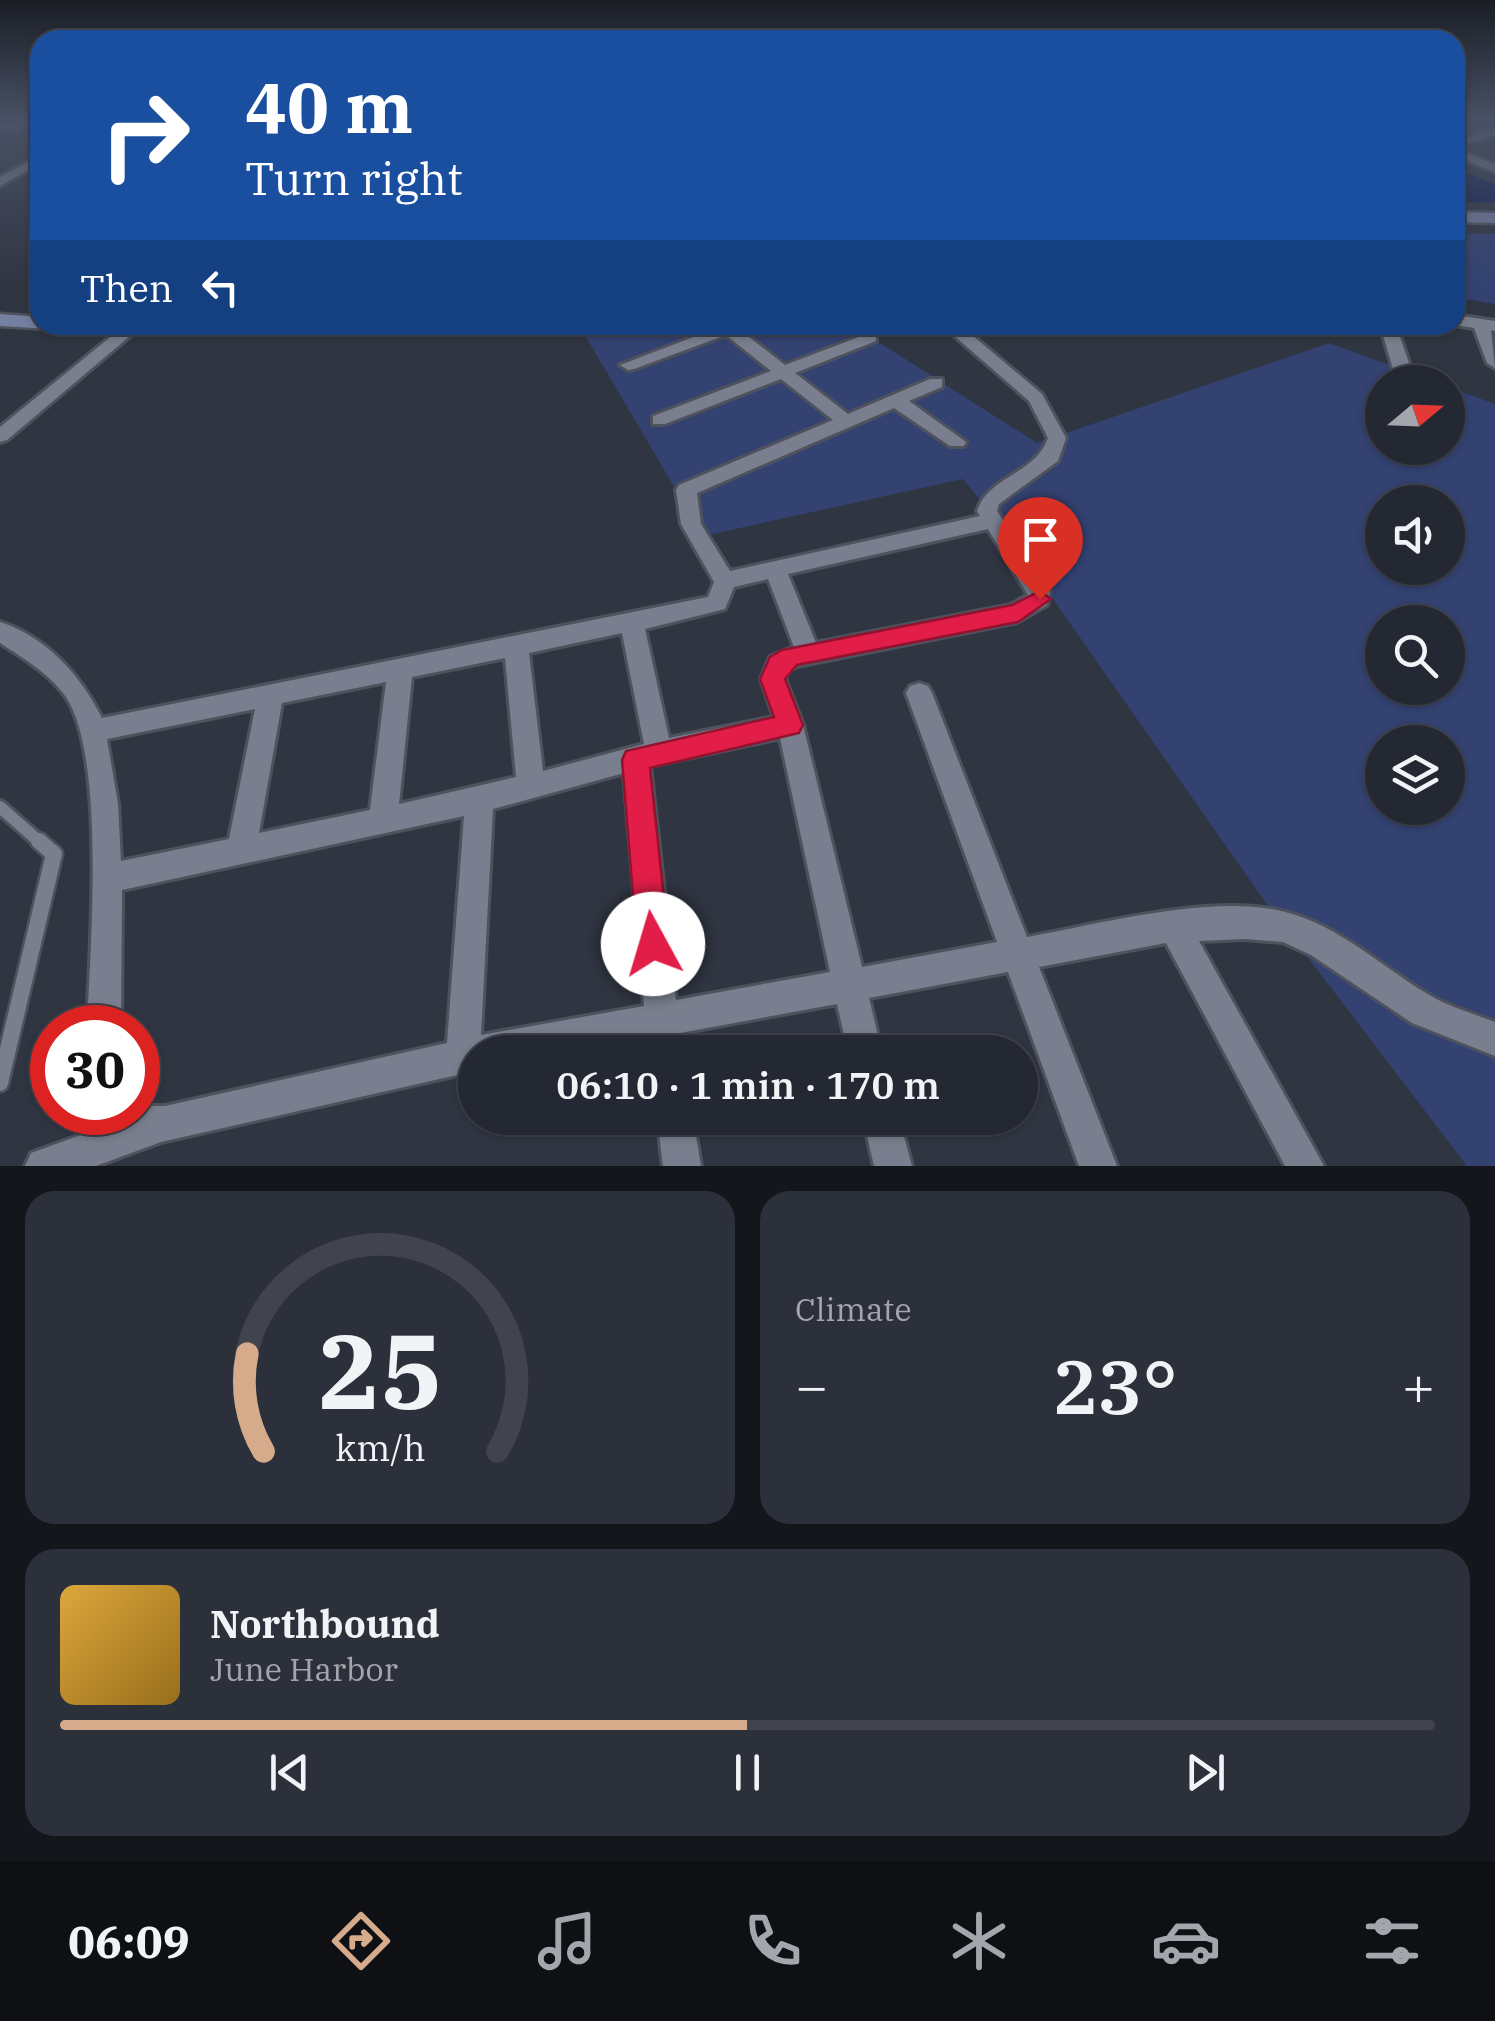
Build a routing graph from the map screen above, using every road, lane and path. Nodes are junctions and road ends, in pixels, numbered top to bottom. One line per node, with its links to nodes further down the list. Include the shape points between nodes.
1 (1465, 217): 2 (street)
2 (1495, 218)
3 (0, 320): 4 (street)
4 (30, 323)
5 (1488, 325): 12 (street)
6 (123, 335): 20 (street)
7 (707, 335): 13 (street)
8 (741, 335): 15 (street)
9 (962, 335): 22 (street, via 1036,398 1057,438 1051,457 990,500)
10 (1391, 335): 14 (street)
11 (870, 338): 15 (street)
12 (1495, 363)
13 (628, 365)
14 (1401, 365)
15 (783, 372): 18 (street); 19 (street)
16 (936, 382): 17 (street)
17 (896, 400): 19 (street); 21 (street)
18 (659, 420)
19 (846, 421): 24 (street, via 686,490 691,524)
20 (0, 436)
21 (957, 442)
22 (990, 520): 23 (street); 28 (street, via 1040,592 1034,606)
23 (775, 569): 24 (street); 28 (street)
24 (725, 582): 25 (street, via 716,603)
25 (632, 622): 27 (street); 34 (street)
26 (0, 631): 33 (street, via 54,666 80,696)
27 (516, 645): 29 (street); 35 (street)
28 (808, 653): 32 (street, via 779,664 773,679)
29 (400, 669): 31 (street); 38 (street)
30 (919, 693): 42 (street)
31 (270, 695): 33 (street); 39 (street)
32 (790, 725): 34 (street); 43 (street)
33 (93, 731): 40 (street)
34 (648, 756): 35 (street); 45 (street)
35 (530, 785): 36 (street)
36 (479, 800): 38 (street); 46 (street)
37 (0, 807): 52 (lane, via 54,854)
38 (383, 820): 39 (street)
39 (241, 850): 40 (street)
40 (107, 879): 44 (street)
41 (1174, 926): 42 (street); 50 (street, via 1245,922 1285,928 1322,944 1424,1012); 61 (street)
42 (1020, 956): 43 (street); 60 (street)
43 (848, 984): 45 (street); 49 (street)
44 (104, 1005)
45 (660, 1018): 47 (street); 48 (street)
46 (474, 1035)
47 (572, 1035)
48 (662, 1035)
49 (861, 1035)
50 (1495, 1038)
51 (458, 1058): 54 (street)
52 (0, 1084)
53 (160, 1124): 54 (street)
54 (165, 1124): 57 (street)
55 (677, 1135): 58 (street)
56 (885, 1135): 59 (street)
57 (44, 1166)
58 (682, 1166)
59 (893, 1166)
60 (1098, 1166)
61 (1305, 1166)

